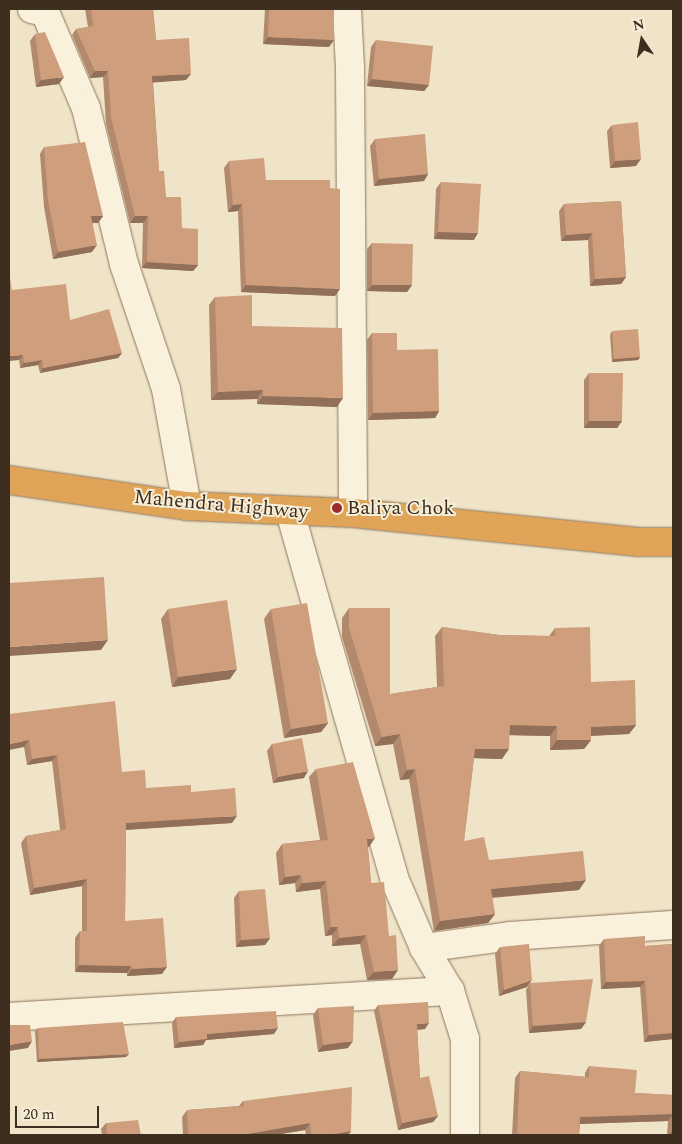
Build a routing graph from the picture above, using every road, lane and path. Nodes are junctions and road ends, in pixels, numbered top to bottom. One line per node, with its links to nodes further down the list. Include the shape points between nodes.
1 (32, 9): 4 (street, via 45,12 86,108 124,264 166,390)
2 (347, 9): 6 (street)
3 (9, 480): 4 (highway, Mahendra Highway)
4 (187, 506): 5 (highway, Mahendra Highway)
5 (290, 512): 6 (highway, Mahendra Highway); 9 (street, via 394,878)
6 (353, 513): 7 (highway, Mahendra Highway, via 639,542)
7 (673, 542)
8 (673, 925): 9 (street, via 510,936)
9 (424, 948): 10 (street)
10 (450, 991): 11 (street); 12 (street, via 465,1039)
11 (9, 1017)
12 (465, 1135)

